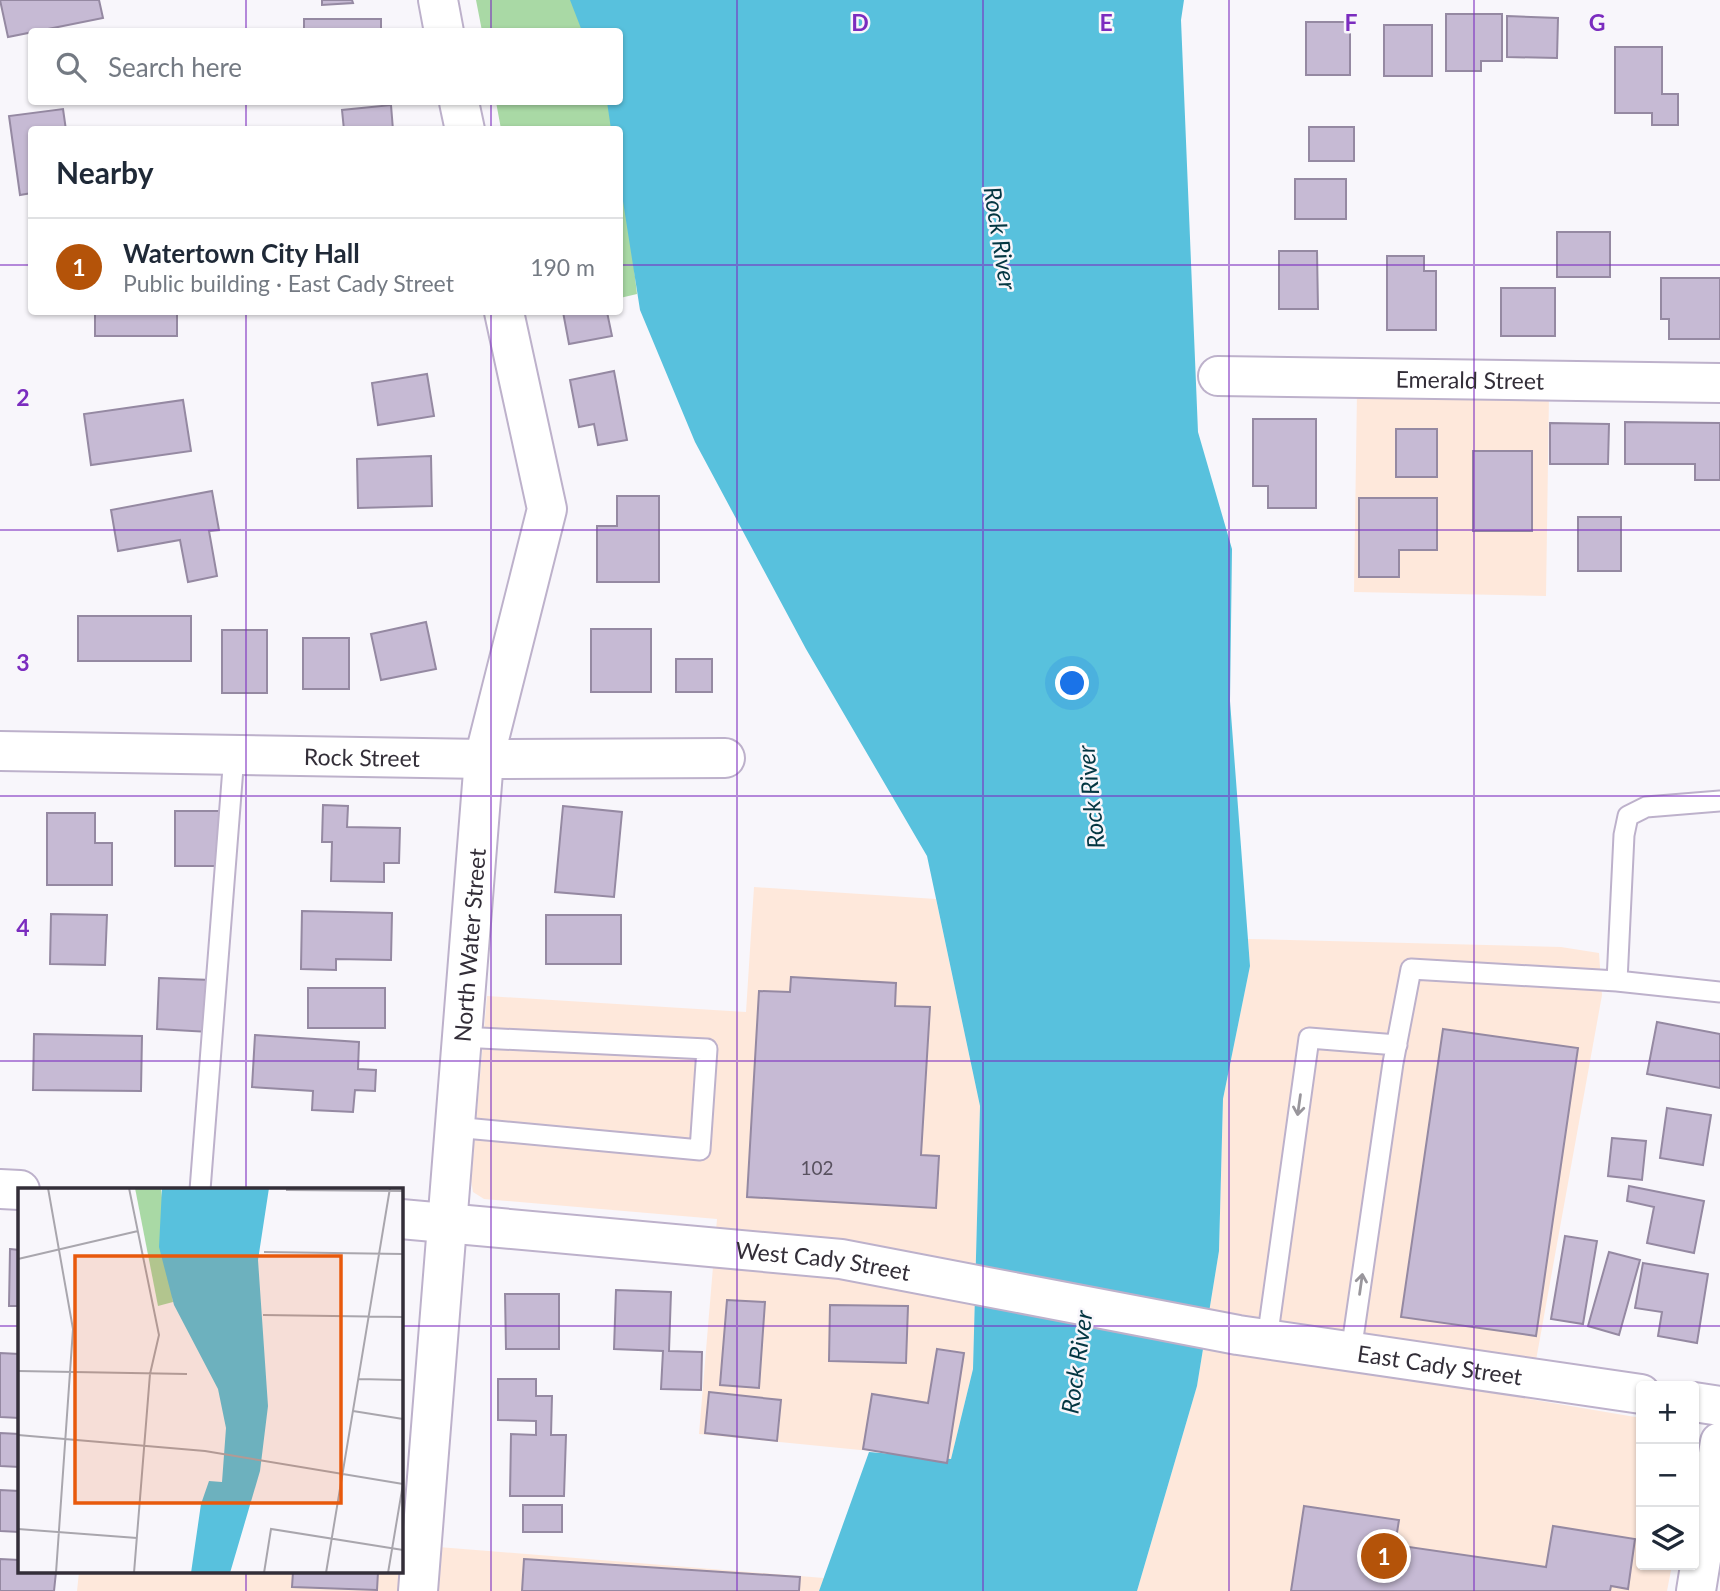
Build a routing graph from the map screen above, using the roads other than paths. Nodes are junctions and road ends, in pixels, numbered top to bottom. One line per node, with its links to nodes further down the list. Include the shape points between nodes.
1 (438, 0): 2 (street)
2 (443, 28)
3 (459, 105): 4 (street)
4 (464, 126)
5 (505, 315): 11 (street, North Water Street, via 547,509)
6 (1218, 376): 7 (street, Emerald Street)
7 (1720, 383)
8 (0, 751): 9 (street, Rock Street)
9 (234, 755): 11 (street, Rock Street); 18 (lane)
10 (725, 758): 11 (street, Rock Street)
11 (484, 759): 15 (street, North Water Street)
12 (1720, 801): 13 (lane, via 1646,807 1628,816)
13 (1617, 981): 14 (lane); 16 (lane, via 1411,969)
14 (1720, 992)
15 (461, 1037): 17 (street, North Water Street); 17 (lane, via 707,1049 700,1150)
16 (1396, 1045): 23 (lane, one-way to 23, via 1309,1038); 24 (lane, one-way to 16)
17 (454, 1127): 22 (street, North Water Street)
18 (200, 1188)
19 (0, 1189): 20 (street)
20 (18, 1190)
21 (402, 1219): 22 (street, West Cady Street)
22 (446, 1223): 23 (street, West Cady Street, via 841,1259); 29 (street, North Water Street)
23 (1252, 1337): 24 (street, East Cady Street)
24 (1351, 1352): 25 (street, East Cady Street)
25 (1636, 1393)
26 (1699, 1403): 27 (street)
27 (1720, 1406)
28 (1720, 1442): 30 (street)
29 (418, 1591)
30 (1696, 1591)

